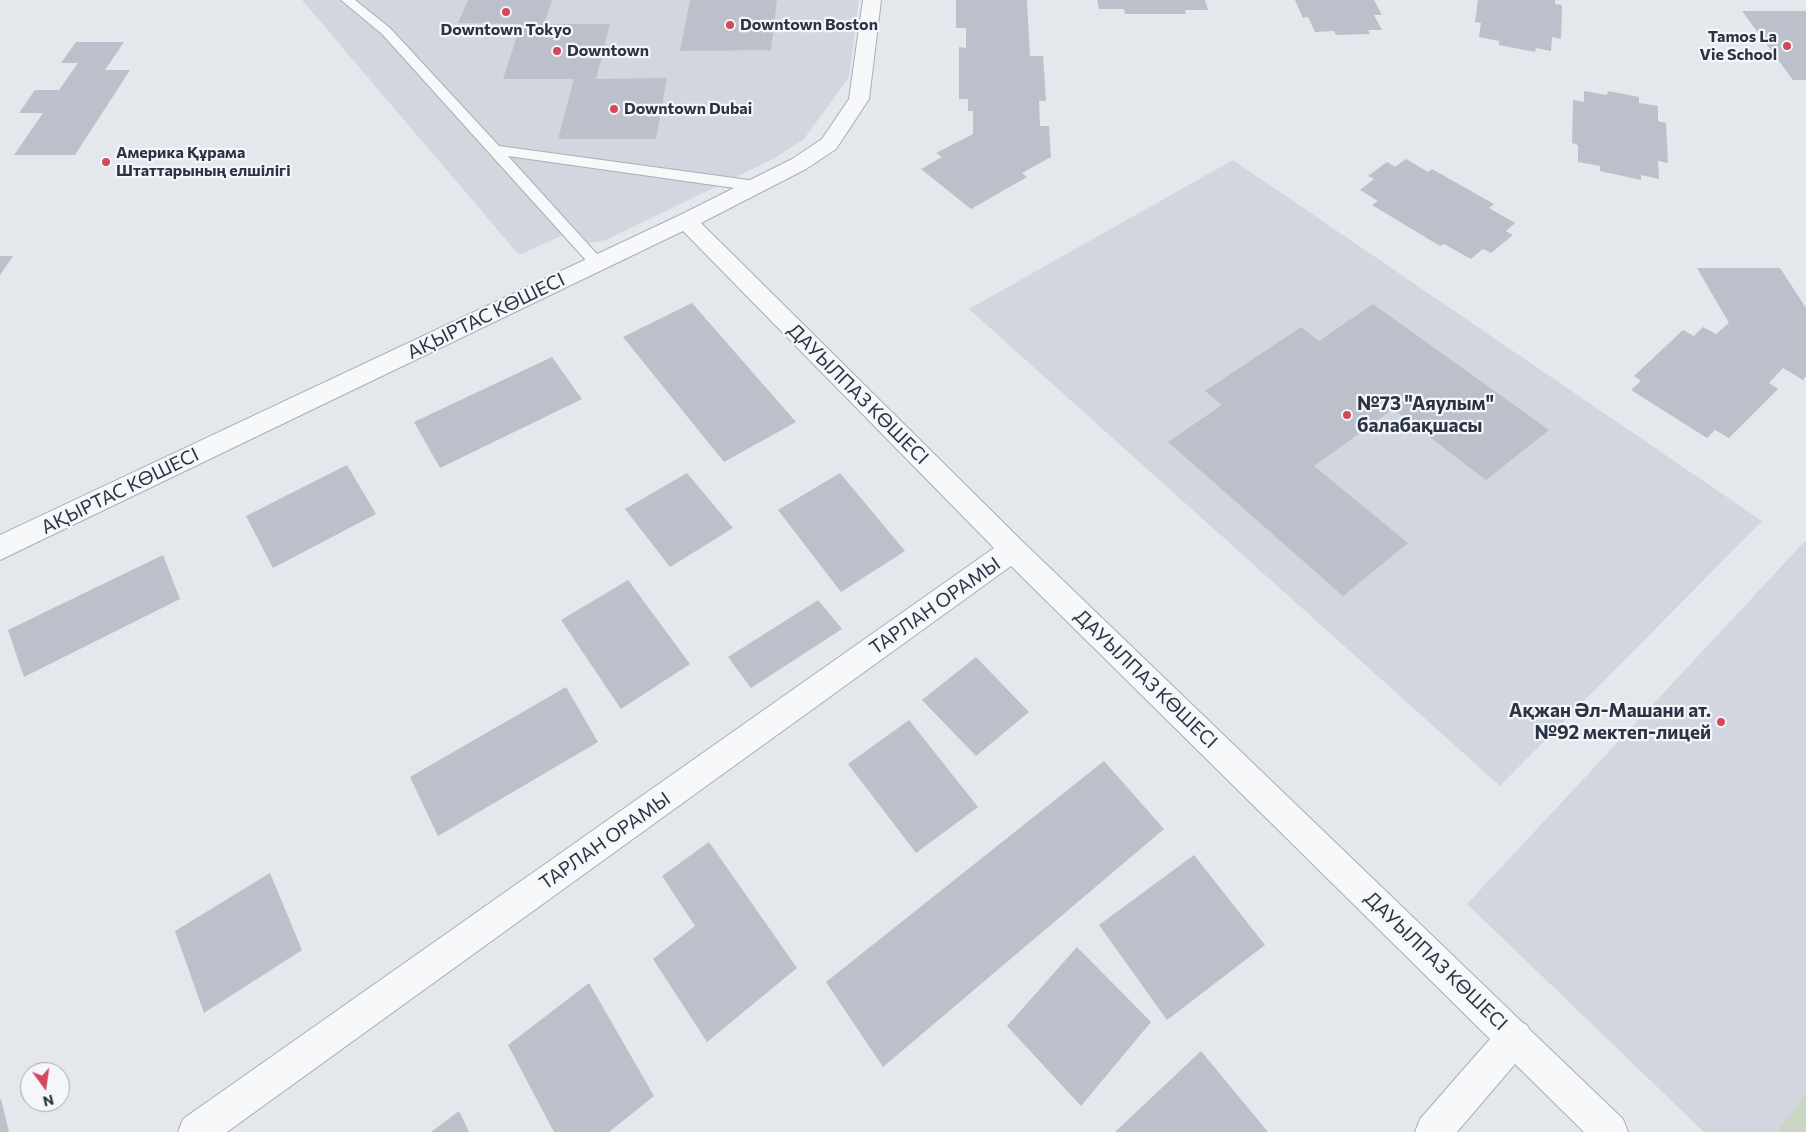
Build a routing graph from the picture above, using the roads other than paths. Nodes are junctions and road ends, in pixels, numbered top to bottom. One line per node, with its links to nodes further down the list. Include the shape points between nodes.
1 (348, 0): 3 (lane, via 386,31)
2 (872, 0): 4 (street, АҚЫРТАС КӨШЕСІ, via 859,99 829,144)
3 (494, 150): 4 (lane); 6 (lane)
4 (756, 186): 5 (street, АҚЫРТАС КӨШЕСІ)
5 (686, 220): 6 (street, АҚЫРТАС КӨШЕСІ); 8 (street, ДАУЫЛПАЗ КӨШЕСІ)
6 (597, 263): 7 (street, АҚЫРТАС КӨШЕСІ)
7 (0, 548)
8 (1013, 550): 9 (street, ДАУЫЛПАЗ КӨШЕСІ); 10 (street, ТАРЛАН ОРАМЫ)
9 (1515, 1037): 11 (street); 12 (street, ДАУЫЛПАЗ КӨШЕСІ)
10 (196, 1132)
11 (1433, 1132)
12 (1610, 1132)

